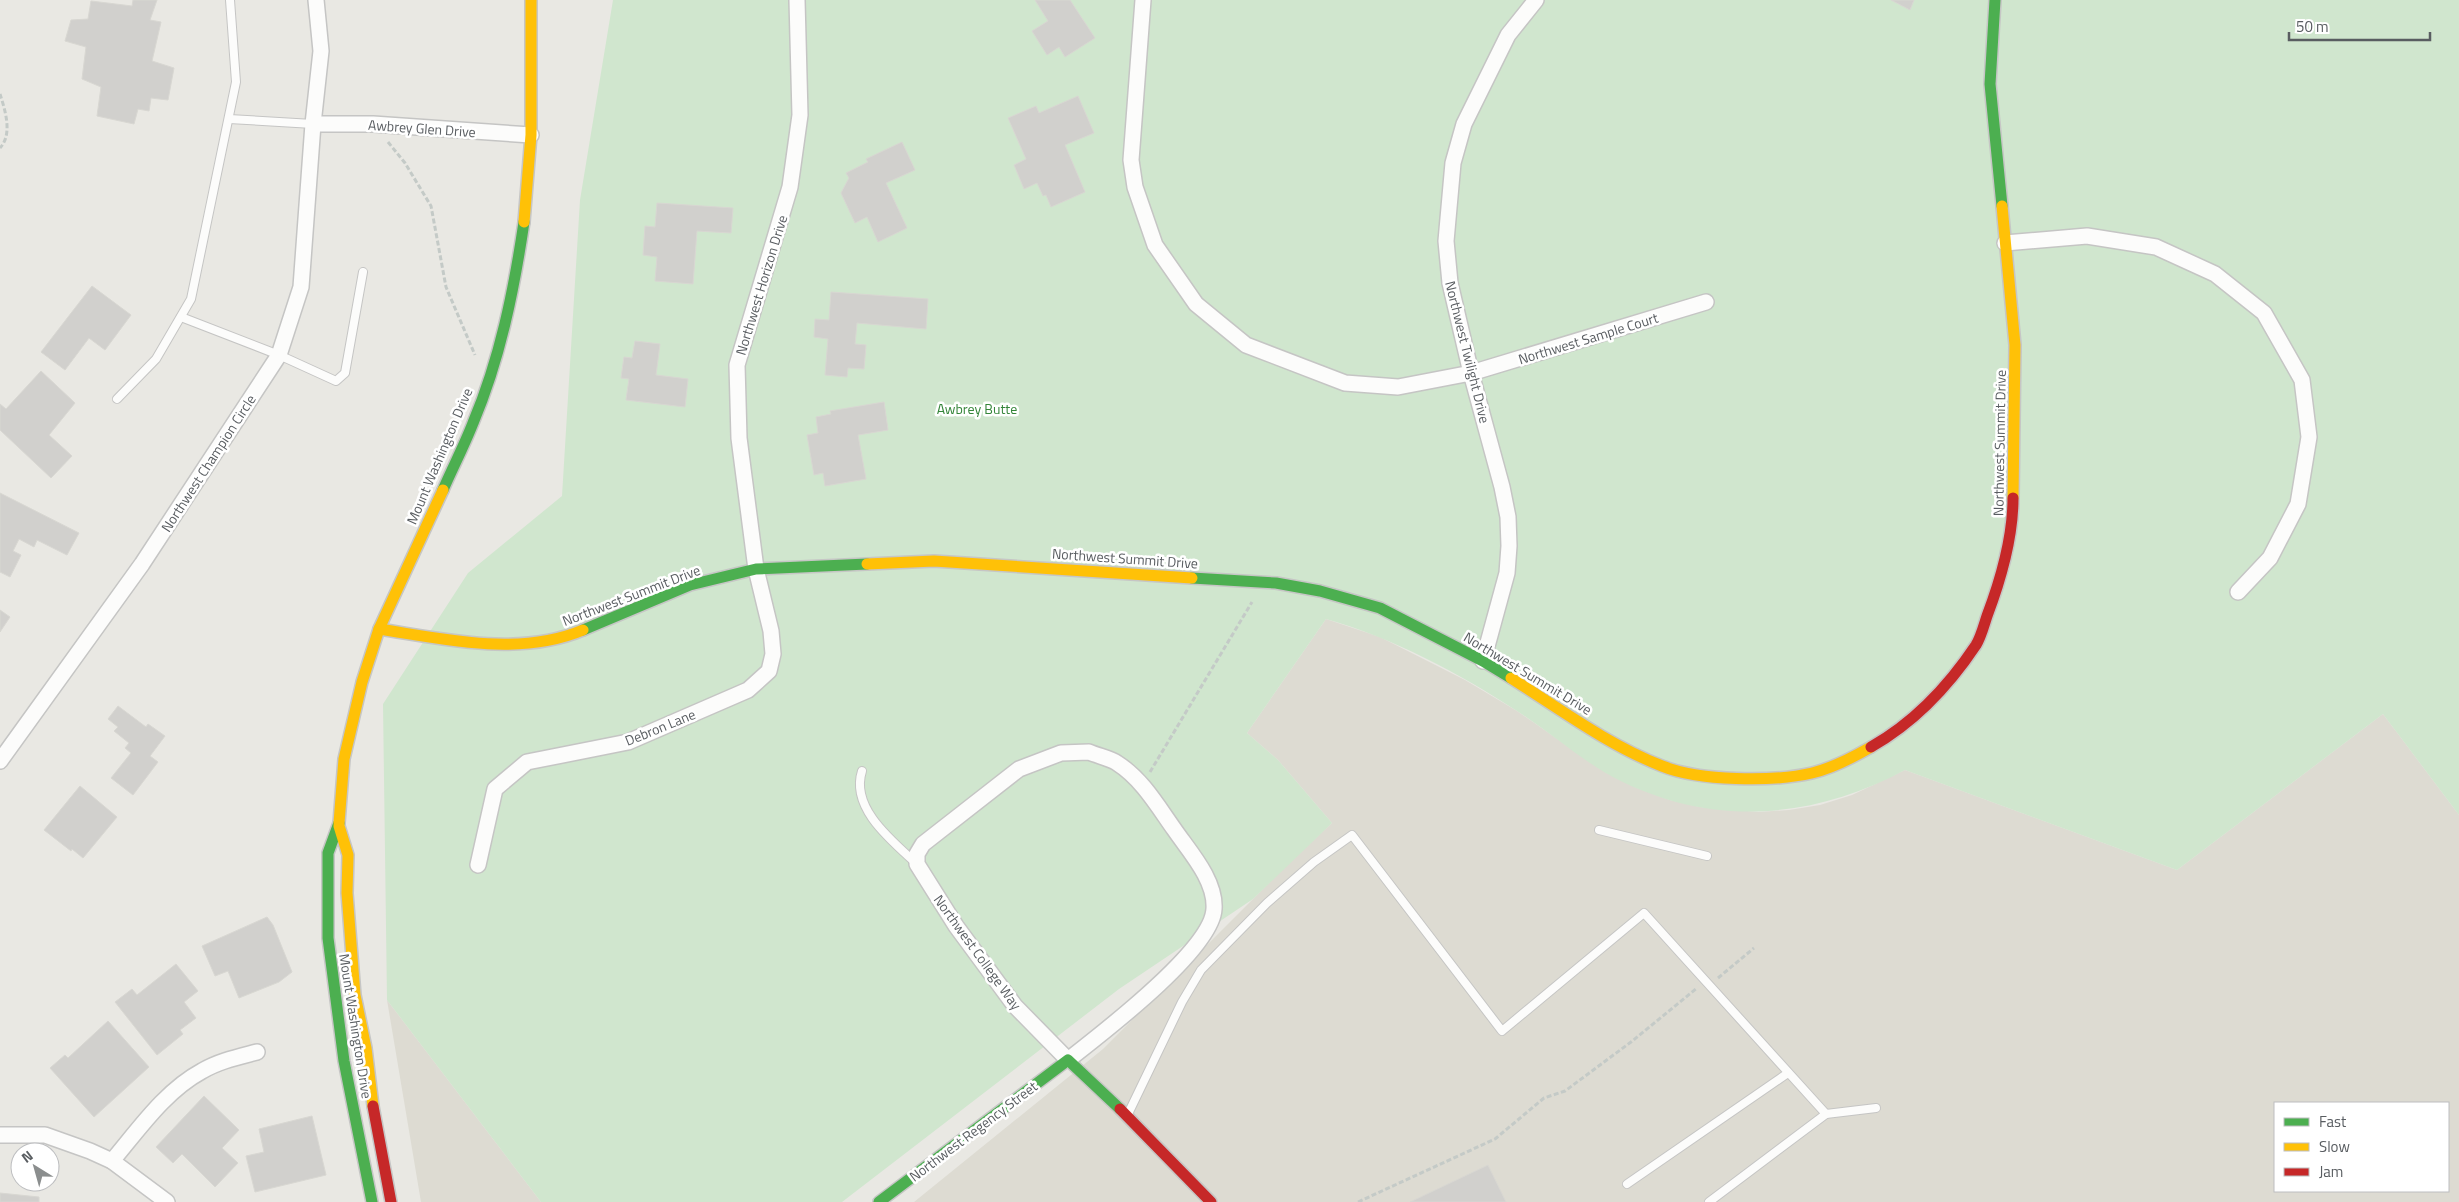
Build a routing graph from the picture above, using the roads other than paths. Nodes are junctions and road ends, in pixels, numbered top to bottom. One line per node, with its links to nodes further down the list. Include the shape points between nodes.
1 (230, 0): 8 (lane, via 236,82)
2 (316, 0): 9 (street, Northwest Champion Circle, via 321,51)
3 (531, 0): 10 (street, Mount Washington Drive)
4 (798, 0): 18 (street, Northwest Horizon Drive, via 800,115 790,186 737,365 739,438)
5 (1143, 0): 16 (street, Northwest Sample Court, via 1131,160 1135,187 1155,245 1196,304 1246,345 1345,383 1398,387)
6 (1536, 0): 16 (street, Northwest Twilight Drive, via 1508,36 1464,124 1453,163 1446,241 1450,283)
7 (1995, 0): 11 (street, Northwest Summit Drive, via 1990,84)
8 (229, 119): 9 (lane); 14 (lane, via 191,298)
9 (313, 124): 10 (street, Awbrey Glen Drive, via 373,124); 15 (street, Northwest Champion Circle, via 300,287)
10 (531, 136): 20 (street, Mount Washington Drive, via 527,202 516,276 500,340 474,422)
11 (2005, 243): 19 (street, via 2087,236 2156,246 2215,274 2264,314 2302,380 2309,437 2298,504 2270,558); 21 (street, Northwest Summit Drive, via 2015,345 2013,520 1998,587 1977,643 1932,702 1892,736 1845,762 1812,773 1777,778 1710,777 1663,767 1617,745)
12 (363, 272): 15 (lane, via 345,373 336,381)
13 (1706, 302): 16 (street, Northwest Sample Court)
14 (181, 317): 15 (lane); 17 (lane, via 156,359)
15 (279, 355): 22 (street, Northwest Champion Circle, via 142,564)
16 (1471, 373): 21 (street, Northwest Twilight Drive, via 1502,487 1509,536 1507,573)
17 (117, 399)
18 (756, 569): 20 (street, Northwest Summit Drive, via 690,585 567,637 510,645 458,642); 21 (street, Northwest Summit Drive, via 934,562 1264,582 1320,590 1380,608); 28 (street, Debron Lane, via 771,631 773,654 769,671 748,690 628,742 526,762 495,789)
19 (2238, 592)
20 (378, 629): 24 (street, Mount Washington Drive, via 344,759)
21 (1483, 661)
22 (0, 761)
23 (862, 770): 27 (lane, Northwest College Way, via 858,781 865,806 886,836)
24 (339, 826): 39 (street, Mount Washington Drive, via 328,853 328,938 344,1061); 40 (street, Mount Washington Drive, via 348,855 347,893 356,995 374,1120)
25 (1599, 830): 26 (lane)
26 (1708, 856)
27 (917, 864): 30 (street, Northwest College Way, via 956,926 1015,1006); 30 (street, via 917,854 930,838 1019,770 1061,753 1089,752 1117,762 1143,784 1202,870 1211,890 1214,909 1211,923 1168,975)
28 (478, 865)
29 (257, 1052): 36 (street, via 202,1071 178,1087)
30 (1068, 1060): 34 (street, Northwest College Way); 41 (street, Northwest Regency Street)
31 (1788, 1074): 33 (lane); 34 (lane, via 1644,913 1502,1031 1352,835 1314,862 1267,903 1201,970); 37 (lane)
32 (1876, 1108): 33 (lane)
33 (1826, 1114): 43 (lane)
34 (1126, 1117): 42 (street, Northwest College Way)
35 (0, 1135): 36 (street, via 45,1135)
36 (112, 1161): 38 (street)
37 (1627, 1184)
38 (167, 1202)
39 (372, 1202)
40 (391, 1202)
41 (880, 1202)
42 (1211, 1202)
43 (1709, 1202)

